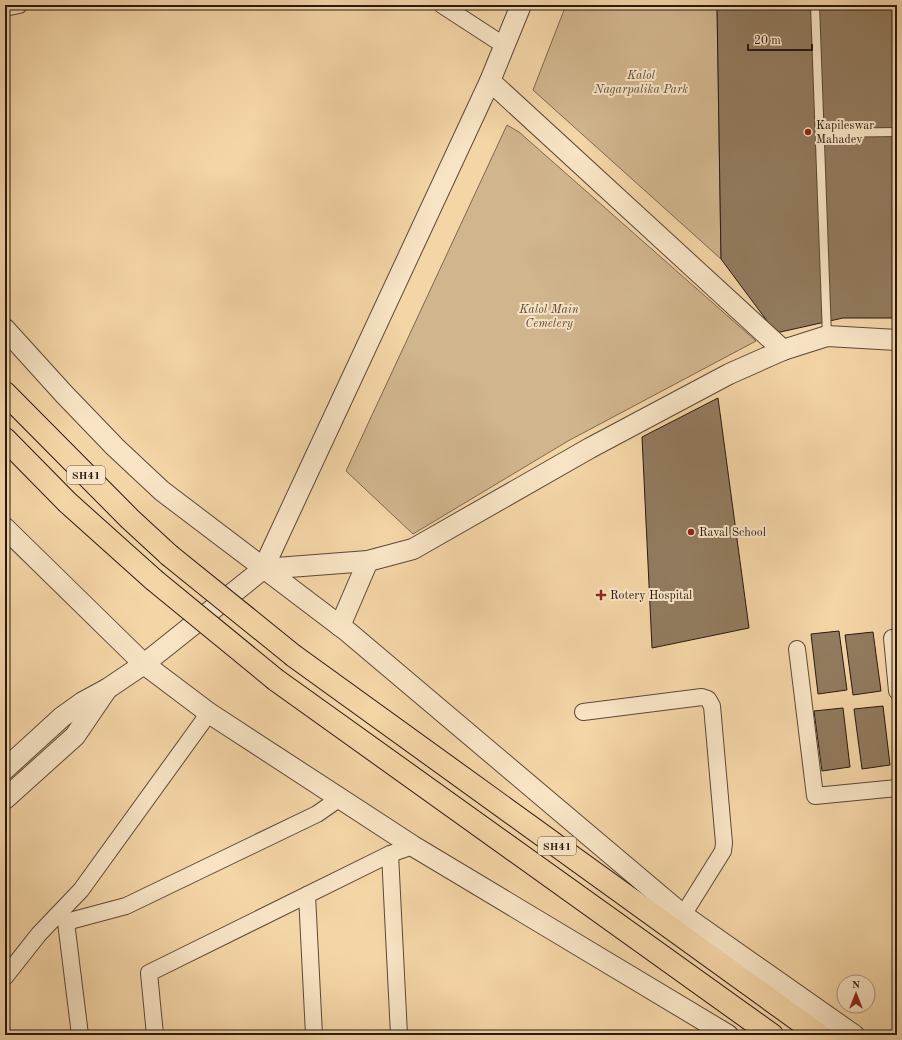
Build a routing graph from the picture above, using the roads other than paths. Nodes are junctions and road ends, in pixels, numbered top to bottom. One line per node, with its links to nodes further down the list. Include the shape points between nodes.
1 (19, 5): 5 (street)
2 (442, 5): 6 (street)
3 (521, 5): 6 (street)
4 (815, 5): 9 (lane)
5 (5, 8)
6 (505, 46): 7 (street)
7 (490, 81): 13 (street); 18 (street)
8 (897, 132): 9 (lane)
9 (821, 133): 11 (lane)
10 (5, 328): 18 (street, via 74,404 162,491)
11 (827, 336): 12 (street); 13 (street)
12 (897, 340)
13 (783, 350): 17 (street, via 729,374 590,448 413,548)
14 (5, 393): 42 (main road, SH41, bridge, via 124,514 169,555 294,656)
15 (5, 439): 41 (main road, SH41, bridge, via 67,502 154,580 276,680)
16 (5, 528): 22 (street)
17 (368, 561): 18 (street); 19 (street)
18 (263, 569): 19 (street); 22 (street)
19 (340, 626): 34 (street)
20 (892, 638): 24 (street)
21 (797, 649): 28 (street, via 815,796)
22 (144, 664): 23 (street); 26 (street)
23 (107, 689): 27 (street, via 62,717); 30 (street, via 75,736)
24 (897, 691)
25 (583, 712): 34 (street, via 702,697 708,699 712,706 723,851)
26 (209, 713): 29 (street); 35 (street, via 81,890 39,934)
27 (5, 769)
28 (897, 788)
29 (340, 798): 31 (street); 36 (street, via 316,814 126,906 66,922)
30 (5, 799)
31 (413, 846): 32 (street); 40 (street)
32 (390, 854): 33 (street); 39 (street)
33 (307, 895): 37 (street, via 149,973); 38 (street)
34 (682, 915): 43 (street)
35 (5, 977)
36 (80, 1035)
37 (155, 1035)
38 (314, 1035)
39 (399, 1035)
40 (728, 1035)
41 (772, 1035)
42 (819, 1035)
43 (854, 1035)

